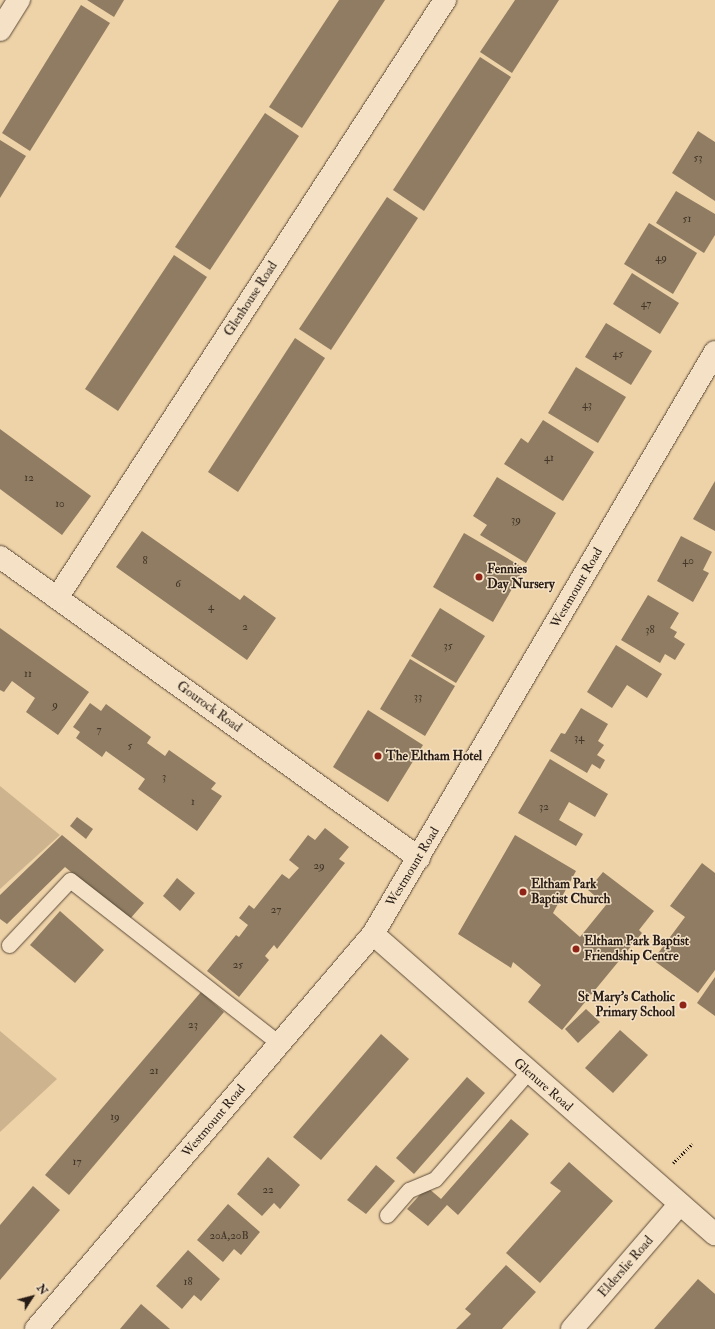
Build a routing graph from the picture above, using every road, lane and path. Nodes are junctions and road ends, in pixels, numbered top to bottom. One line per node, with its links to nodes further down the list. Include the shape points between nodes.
1 (19, 0): 3 (street)
2 (444, 0): 6 (street, Glenhouse Road)
3 (0, 30)
4 (715, 352): 7 (street, Westmount Road)
5 (0, 557): 6 (street, Gourock Road)
6 (57, 598): 7 (street, Gourock Road)
7 (419, 858): 8 (street, Westmount Road)
8 (373, 934): 10 (street, Westmount Road); 11 (street, Glenure Road)
9 (9, 945): 10 (lane, via 70,880)
10 (280, 1044): 15 (street, Westmount Road)
11 (528, 1072): 12 (street, Glenure Road); 13 (lane, via 435,1179 409,1190)
12 (680, 1204): 14 (street, Glenure Road); 16 (street, Elderslie Road)
13 (387, 1215)
14 (715, 1234)
15 (36, 1329)
16 (572, 1329)

